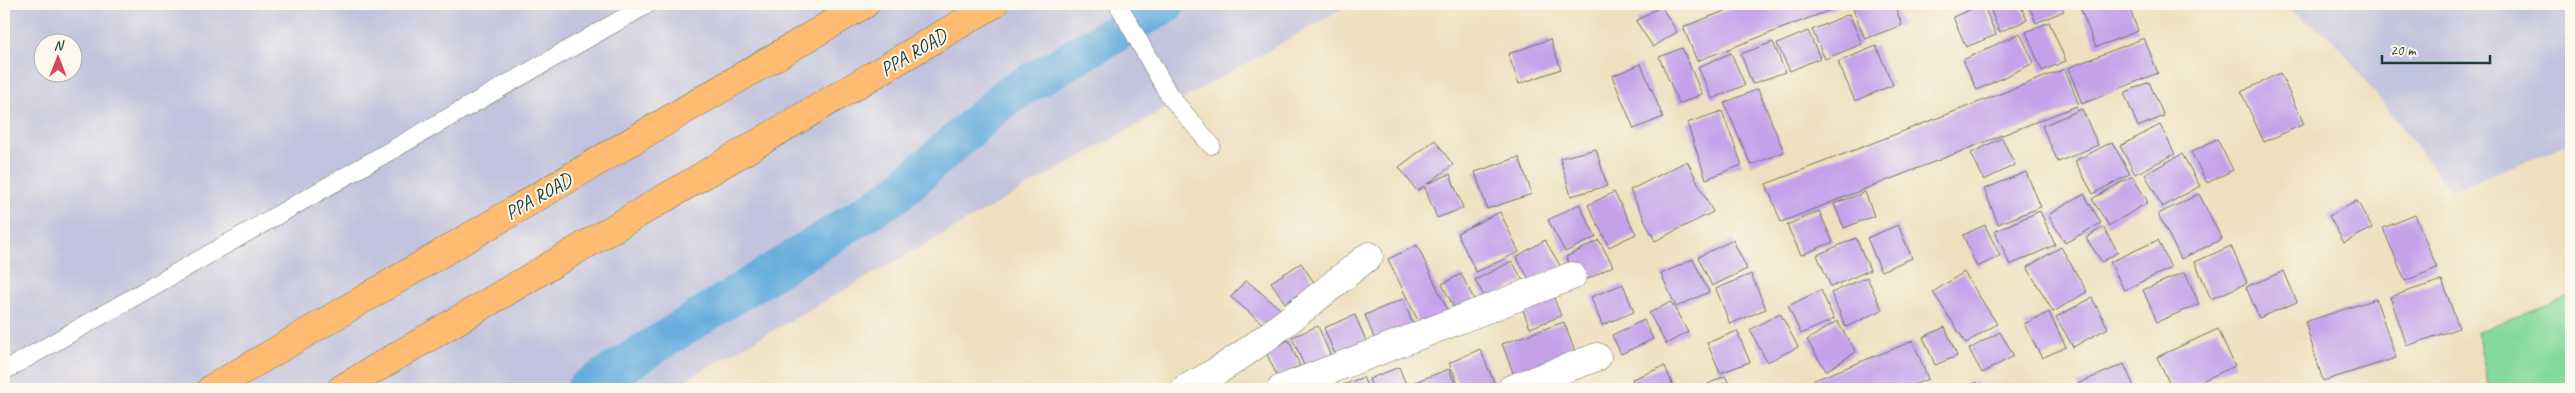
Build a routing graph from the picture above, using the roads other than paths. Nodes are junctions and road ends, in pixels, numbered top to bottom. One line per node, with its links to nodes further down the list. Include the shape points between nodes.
1 (648, 4): 9 (lane)
2 (865, 4): 10 (highway, PPA ROAD)
3 (994, 4): 12 (highway, PPA ROAD)
4 (1118, 4): 5 (lane, via 1169,95)
5 (1211, 145)
6 (1369, 256): 11 (street)
7 (1572, 276): 13 (street)
8 (1597, 357): 14 (street)
9 (4, 371)
10 (226, 386)
11 (1196, 387)
12 (341, 389)
13 (1281, 389)
14 (1511, 389)

